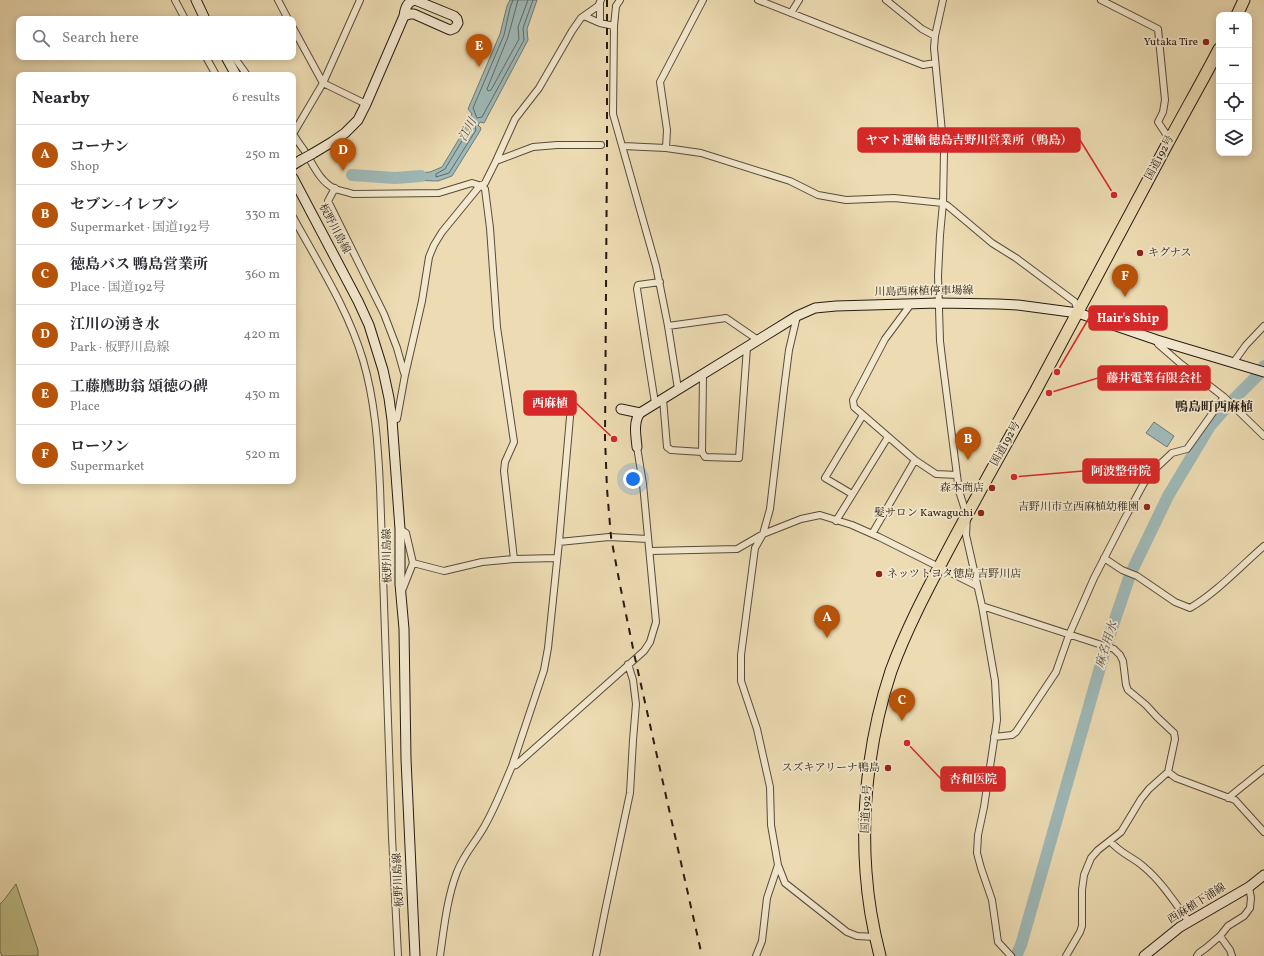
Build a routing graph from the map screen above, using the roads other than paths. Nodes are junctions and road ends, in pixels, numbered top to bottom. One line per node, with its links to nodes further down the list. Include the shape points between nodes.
1 (175, 0): 16 (street)
2 (196, 0): 17 (main road)
3 (278, 0): 18 (street)
4 (360, 0): 33 (street)
5 (620, 0): 22 (street, via 616,6)
6 (703, 0): 40 (street, via 660,82 667,130)
7 (758, 0): 15 (street)
8 (799, 0): 15 (street)
9 (886, 0): 24 (street, via 922,30)
10 (944, 0): 24 (street)
11 (1101, 0): 37 (street, via 1158,29 1166,100 1164,112 1158,122)
12 (1244, 0): 14 (highway)
13 (600, 2): 20 (street); 21 (street)
14 (1238, 12)
15 (792, 13): 29 (street, via 923,65)
16 (183, 16)
17 (204, 16)
18 (286, 16)
19 (404, 16): 19 (main road, via 408,3 415,0 454,16 458,23 450,30 414,14); 34 (main road)
20 (584, 16): 21 (street); 41 (street, via 572,31 539,88 515,118)
21 (600, 23): 22 (street)
22 (614, 26): 39 (street, via 613,114)
23 (296, 34): 33 (street)
24 (935, 36): 29 (street)
25 (1216, 56): 37 (highway, 国道192号)
26 (208, 60): 30 (street)
27 (228, 60): 31 (main road)
28 (236, 60): 32 (street)
29 (935, 63): 46 (street, via 944,153)
30 (214, 72)
31 (234, 72)
32 (245, 72)
33 (323, 83): 34 (street); 35 (street)
34 (366, 104): 42 (main road, bridge, via 358,120 348,130)
35 (296, 129)
36 (296, 138): 45 (street, via 319,176)
37 (1170, 140): 51 (highway, 国道192号)
38 (601, 145): 41 (street, via 533,147)
39 (623, 146): 40 (street); 48 (street)
40 (666, 148): 46 (street, via 701,153 790,182 818,195 846,200 894,198)
41 (496, 161): 44 (street)
42 (297, 163)
43 (296, 184): 69 (main road, 板野川島線, via 369,325 390,398)
44 (482, 186): 45 (street, via 465,184 433,194 354,194); 61 (street, via 442,232 429,257 422,301); 88 (street, via 485,189 490,228 497,327 514,442 504,471)
45 (335, 188): 61 (street, via 328,201 329,205 384,314)
46 (943, 203): 49 (street, via 938,276); 51 (street, via 992,243 1075,302)
47 (296, 222): 109 (street, via 352,329 363,359 375,416 380,486)
48 (660, 282): 53 (street); 64 (street, via 638,285 636,289)
49 (939, 303): 50 (main road, 川島西麻植停車場線); 51 (main road, 川島西麻植停車場線, via 998,304); 75 (street, via 942,366)
50 (911, 304): 52 (main road, 川島西麻植停車場線, via 815,308); 67 (street, via 885,339 853,400 854,407)
51 (1078, 313): 56 (main road, 川島西麻植停車場線); 77 (highway, 国道192号)
52 (797, 316): 55 (main road, 川島西麻植停車場線); 80 (street, via 789,350 770,509)
53 (668, 326): 55 (street, via 726,318); 62 (street)
54 (1264, 326): 58 (street)
55 (758, 340): 57 (main road, 川島西麻植停車場線)
56 (1157, 340): 58 (main road, 川島西麻植停車場線); 63 (street, via 1158,344 1181,364)
57 (747, 347): 60 (main road, 川島西麻植停車場線); 73 (street, via 739,458 705,457)
58 (1233, 363): 59 (main road, 川島西麻植停車場線)
59 (1264, 372)
60 (703, 374): 62 (main road, 川島西麻植停車場線); 73 (street)
61 (404, 375): 69 (street, via 397,419)
62 (678, 389): 64 (main road, 川島西麻植停車場線)
63 (1224, 398): 71 (street); 87 (street, via 1187,449 1172,453 1144,483)
64 (659, 401): 66 (main road, 川島西麻植停車場線); 73 (street, via 667,447 671,450)
65 (621, 410): 66 (main road)
66 (640, 413): 72 (main road, via 635,433)
67 (863, 415): 70 (street); 76 (street, via 825,478)
68 (570, 417): 83 (street)
69 (392, 420): 79 (main road, 板野川島線)
70 (888, 436): 74 (street); 76 (street)
71 (1264, 436)
72 (637, 447): 82 (street)
73 (702, 452)
74 (915, 460): 75 (street, via 936,474); 81 (street)
75 (957, 475): 77 (street)
76 (852, 494): 78 (street)
77 (966, 516): 90 (highway, 国道192号); 91 (street, via 966,535)
78 (836, 521): 80 (street, via 820,515 801,519); 81 (street)
79 (400, 529): 89 (street, via 406,533); 92 (main road, 板野川島線)
80 (763, 534): 85 (street, via 737,549); 103 (street, via 755,548 740,681 757,729 770,787 771,825)
81 (872, 534): 90 (street)
82 (648, 539): 83 (street, via 609,537); 85 (street)
83 (559, 542): 86 (street)
84 (1264, 546): 87 (street, via 1210,594 1190,608 1175,602 1137,576)
85 (650, 551): 95 (street, via 656,622 647,647)
86 (557, 558): 88 (street); 97 (street, via 544,670)
87 (1104, 558): 94 (street)
88 (514, 559): 89 (street, via 482,562 444,571)
89 (413, 563): 92 (street)
90 (939, 568): 91 (street); 108 (highway, 国道192号, via 902,643 885,692 875,732 865,833 866,872)
91 (977, 586): 93 (street)
92 (401, 593): 110 (main road, 板野川島線, via 404,629 406,775)
93 (982, 606): 94 (street); 96 (street, via 994,681 997,720)
94 (1069, 634): 96 (street, via 1056,672 1016,732 1012,735); 99 (street, via 1114,649 1120,655 1128,690 1174,733)
95 (628, 664): 97 (street); 112 (street, via 636,704 630,793)
96 (994, 737): 115 (street, via 977,853 992,900 998,942)
97 (512, 766): 111 (street, via 493,810 464,855 457,873 445,917)
98 (1264, 768): 100 (street)
99 (1168, 772): 100 (street, via 1176,778); 102 (street, via 1149,789 1124,827)
100 (1228, 798): 101 (street, via 1235,800)
101 (1264, 832)
102 (1110, 841): 106 (street, via 1157,880); 116 (street, via 1091,858 1084,875 1082,926)
103 (778, 865): 108 (street, via 785,883 846,932); 113 (street, via 767,898 762,941)
104 (1264, 875): 105 (main road, 西麻植下浦線)
105 (1249, 887): 106 (main road, 西麻植下浦線); 107 (street, via 1250,908)
106 (1188, 922): 117 (main road, 西麻植下浦線)
107 (1220, 936): 118 (street); 119 (street)
108 (875, 937): 114 (highway, 国道192号)
109 (398, 956)
110 (416, 956)
111 (440, 956)
112 (596, 956)
113 (756, 956)
114 (880, 956)
115 (1011, 956)
116 (1066, 956)
117 (1144, 956)
118 (1197, 956)
119 (1232, 956)

